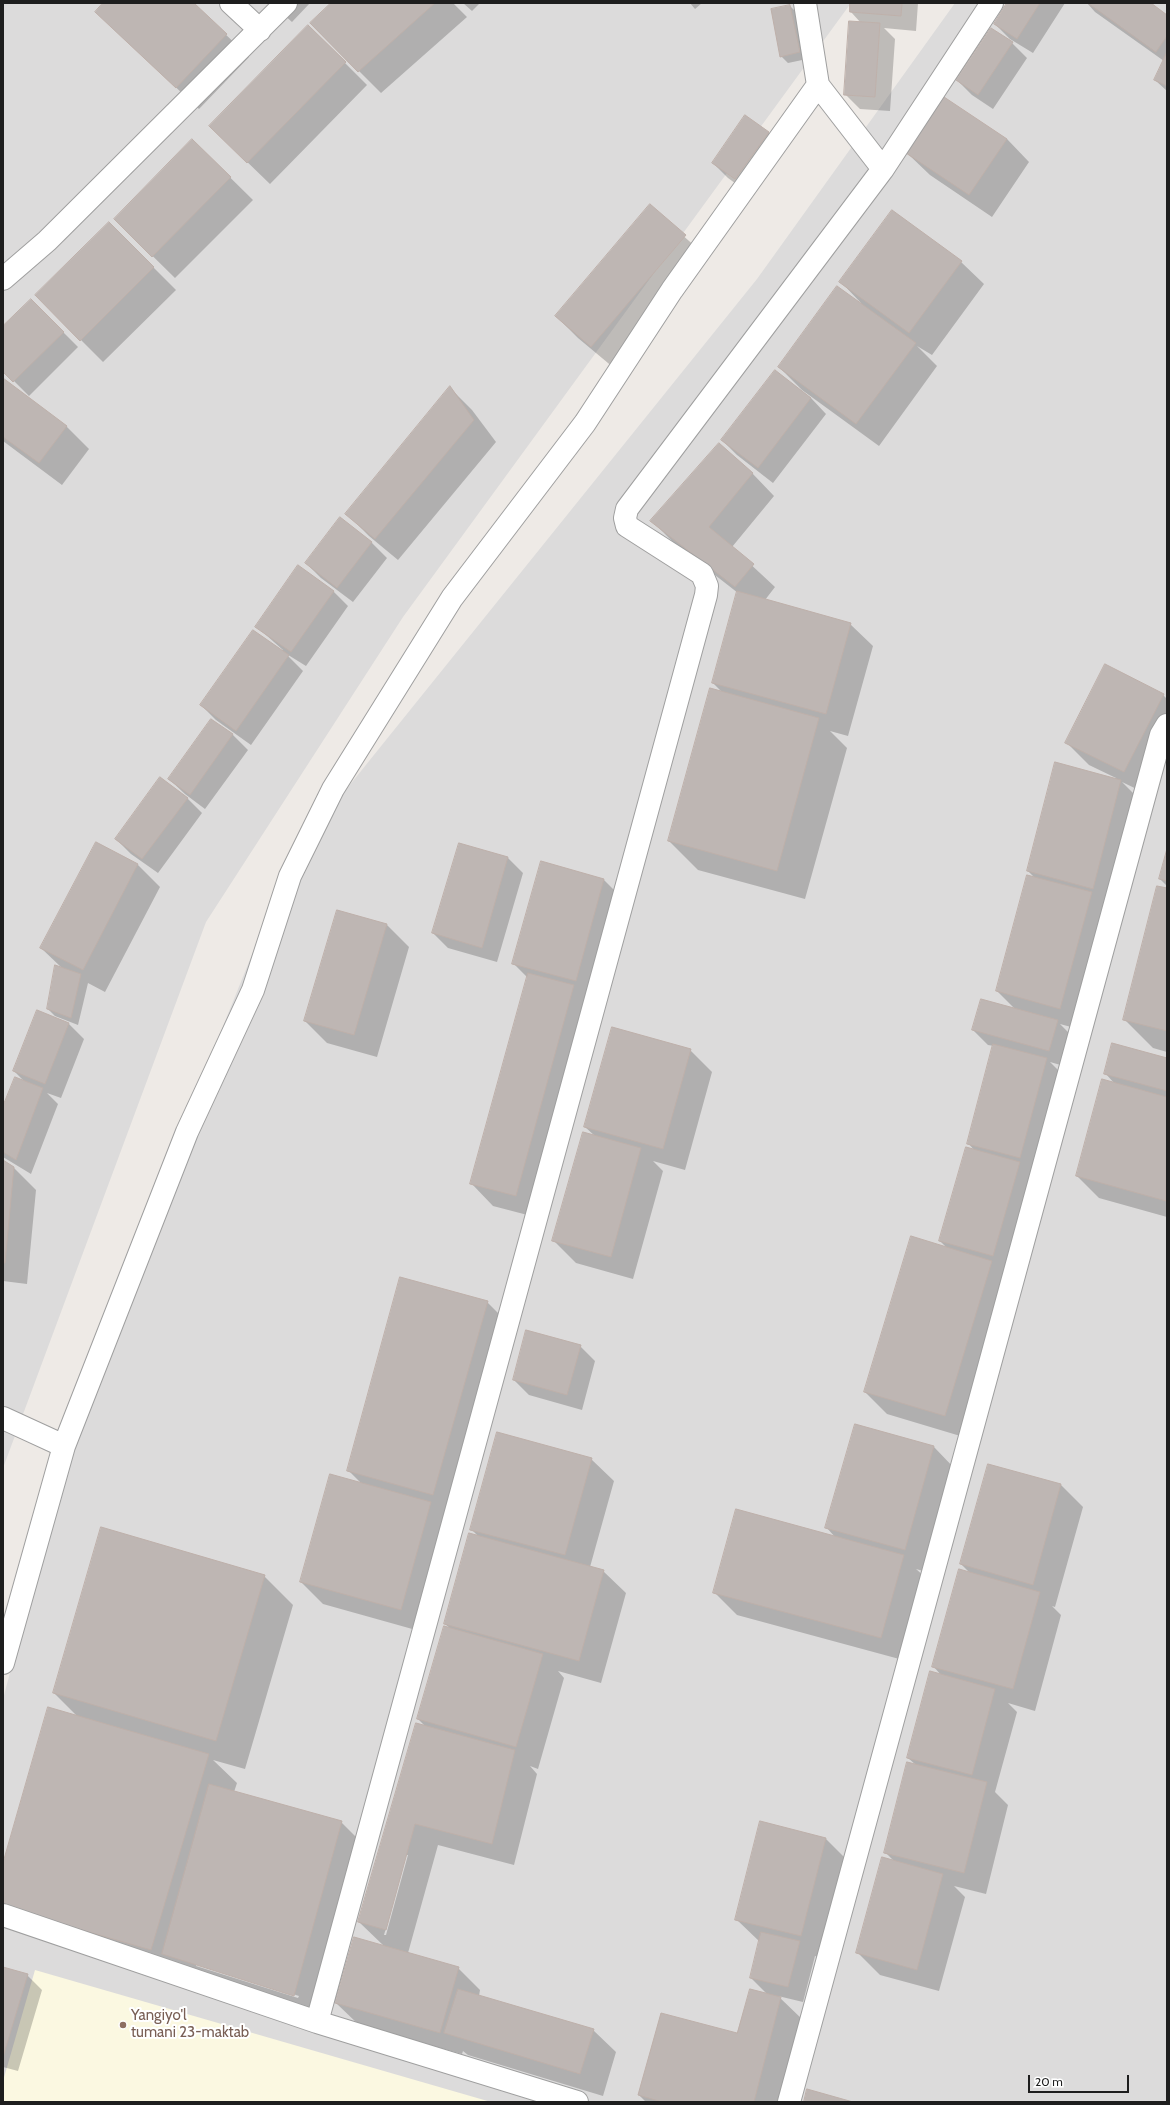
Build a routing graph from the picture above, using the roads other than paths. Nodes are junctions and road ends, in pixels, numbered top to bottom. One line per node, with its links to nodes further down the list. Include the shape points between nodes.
1 (231, 3): 5 (street)
2 (286, 3): 5 (street)
3 (805, 3): 6 (street)
4 (992, 3): 7 (street)
5 (260, 30): 8 (street, via 47,241)
6 (818, 85): 7 (street); 11 (street, via 672,290 585,423 452,598 333,789 290,876 254,990 187,1132)
7 (883, 169): 14 (street, via 632,503 625,518 627,526 702,574 707,586 706,595)
8 (3, 279)
9 (1167, 725): 16 (street, via 1161,735)
10 (3, 1418): 11 (street)
11 (64, 1446): 12 (street)
12 (3, 1663)
13 (3, 1915): 14 (street)
14 (317, 2022): 15 (street)
15 (577, 2102)
16 (788, 2102)

